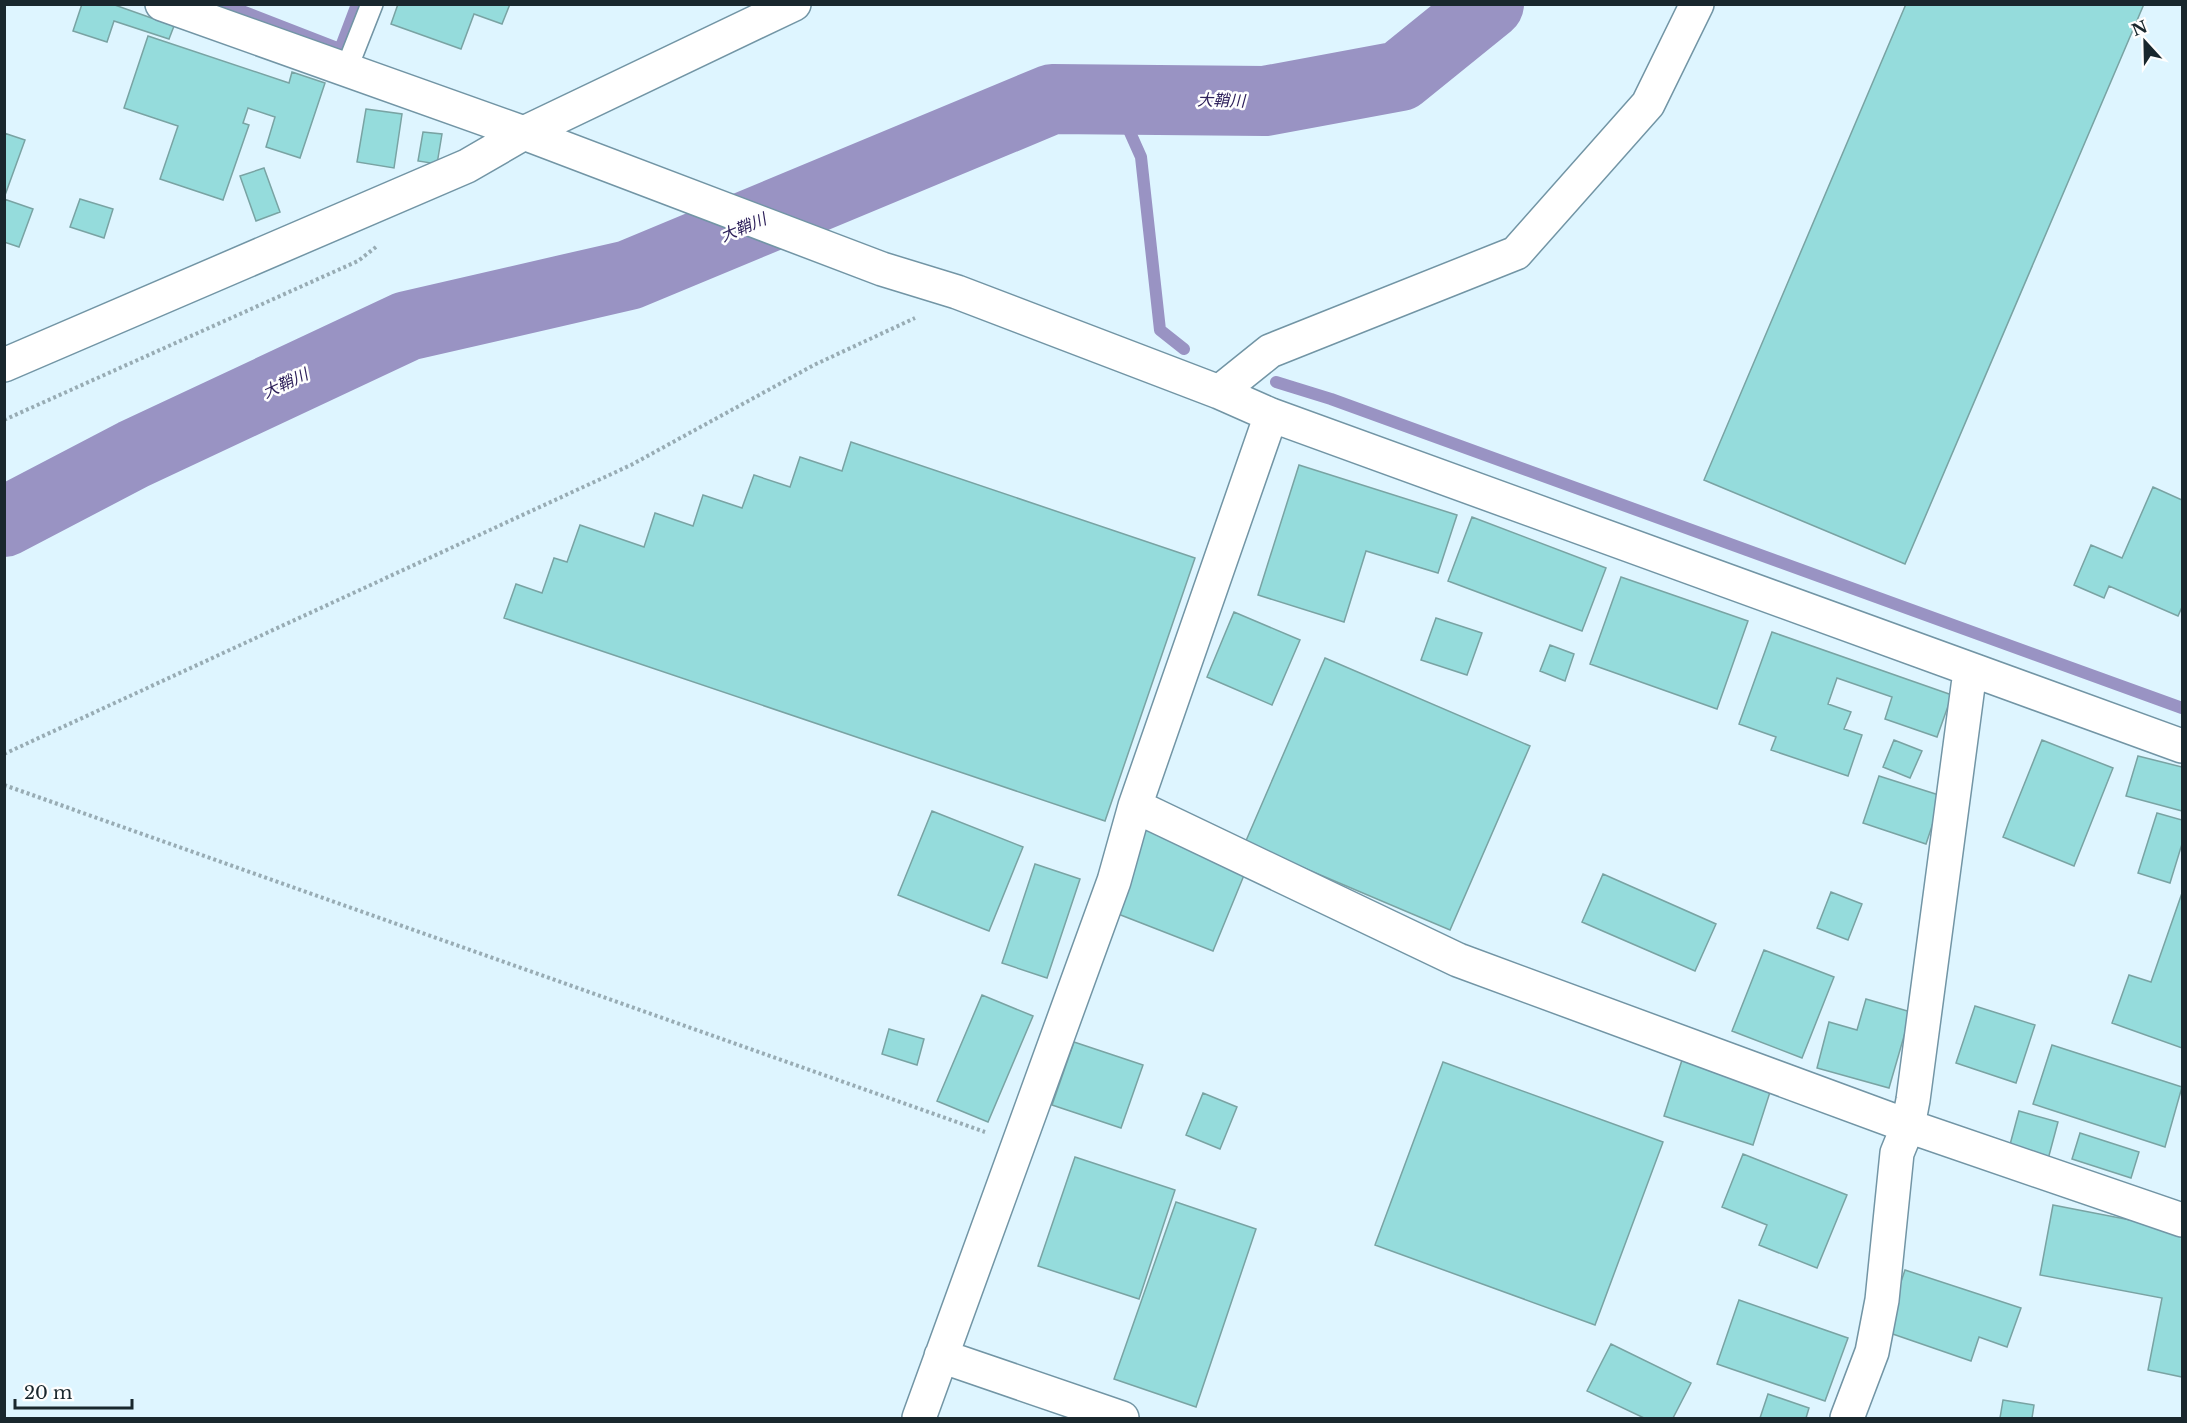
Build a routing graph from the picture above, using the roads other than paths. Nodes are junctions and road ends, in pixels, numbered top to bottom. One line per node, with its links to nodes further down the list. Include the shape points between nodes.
1 (162, 4): 5 (street)
2 (372, 4): 5 (lane)
3 (794, 4): 6 (street)
4 (1698, 4): 8 (street, via 1648,104 1516,253 1270,351)
5 (346, 70): 6 (street)
6 (524, 133): 7 (street, via 467,166); 8 (street)
7 (4, 364)
8 (1219, 392): 9 (street)
9 (1271, 415): 10 (street); 12 (street)
10 (1970, 671): 11 (street); 13 (street)
11 (2182, 746)
12 (1136, 806): 13 (street, via 1458,960); 15 (street, via 1114,880)
13 (1908, 1126): 14 (street); 18 (street, via 1897,1153 1882,1300 1872,1352)
14 (2182, 1220)
15 (941, 1356): 16 (street); 17 (street)
16 (919, 1419)
17 (1122, 1419)
18 (1847, 1419)

